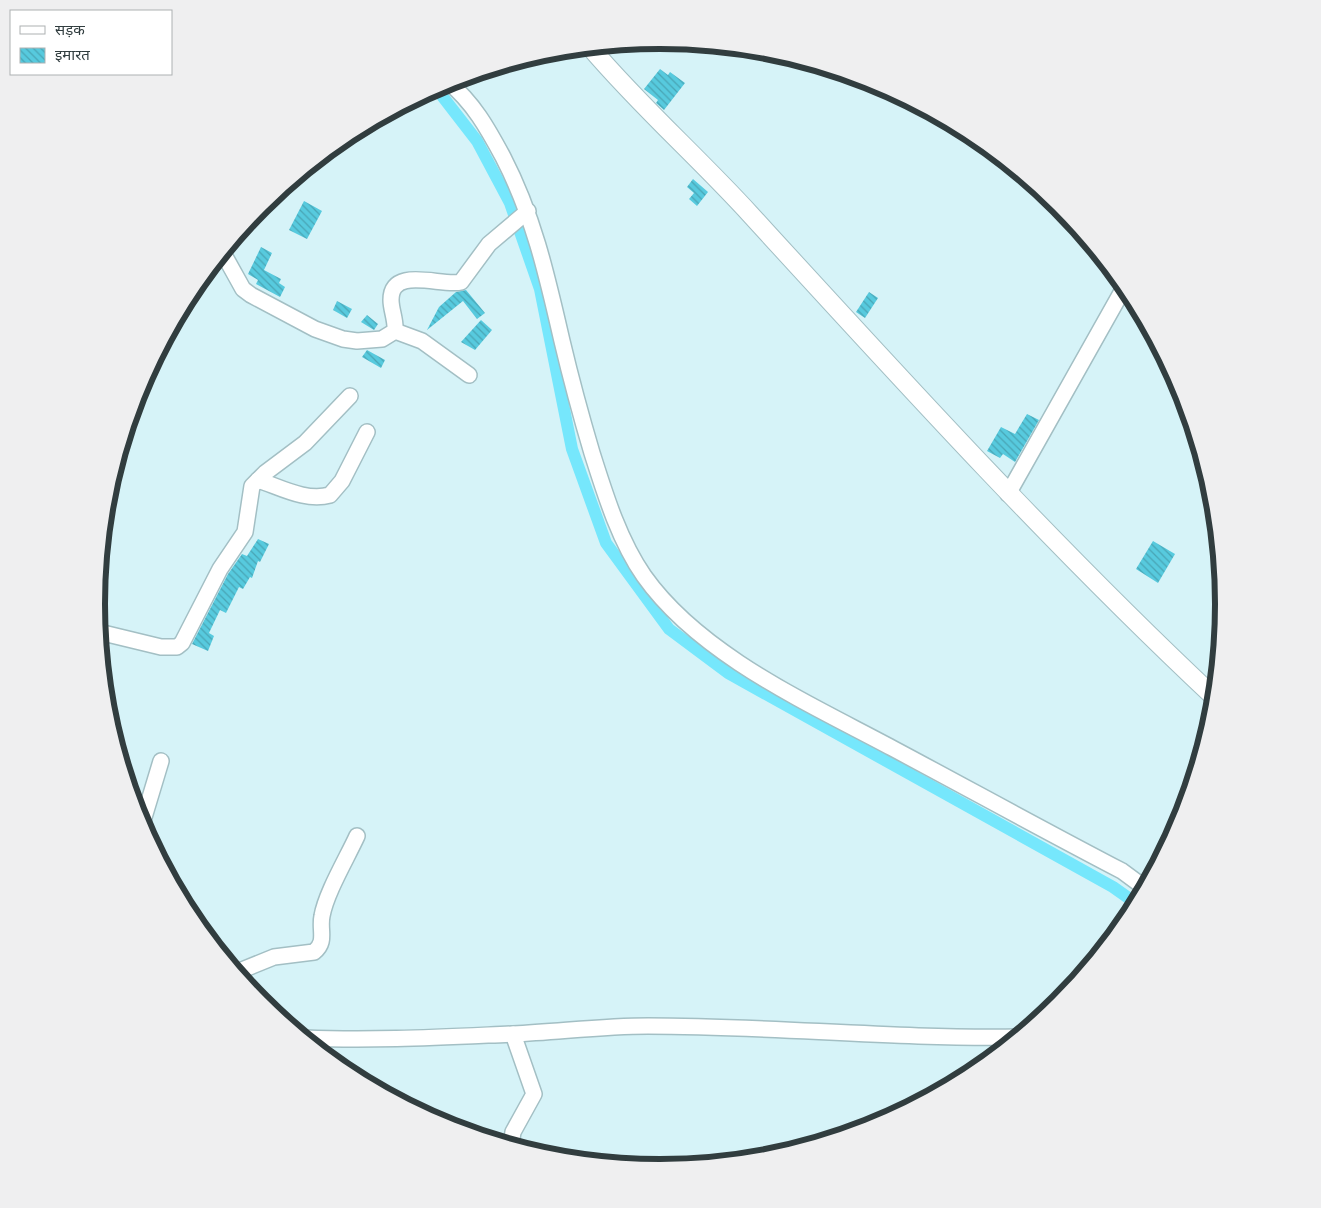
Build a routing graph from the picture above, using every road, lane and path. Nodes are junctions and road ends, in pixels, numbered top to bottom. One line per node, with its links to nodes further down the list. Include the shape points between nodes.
1 (595, 53): 11 (street, via 628,91 743,207)
2 (455, 88): 3 (street, via 466,98 493,138 515,180)
3 (526, 213): 6 (street, via 489,244 461,282 404,280 397,284 391,299); 17 (street, via 542,252 575,394 603,488 644,575 672,609 722,651 832,717 1122,871)
4 (226, 259): 6 (street, via 251,295 315,329 356,340 382,339)
5 (1121, 294): 11 (street)
6 (395, 331): 7 (street, via 422,341)
7 (469, 376)
8 (350, 396): 10 (street, via 305,443)
9 (368, 432): 10 (street, via 342,481 330,495 304,496)
10 (258, 480): 12 (street, via 250,494 245,532 216,577 182,643 172,649 161,648)
11 (1008, 494): 13 (street)
12 (106, 634)
13 (1208, 692)
14 (161, 761): 15 (street)
15 (146, 811)
16 (357, 836): 18 (street, via 324,907 320,948 314,952 274,958)
17 (1140, 884)
18 (243, 970)
19 (513, 1034): 20 (street, via 645,1026 707,1026 897,1036); 21 (street); 22 (street, via 534,1094)
20 (1008, 1037)
21 (314, 1038)
22 (512, 1139)

